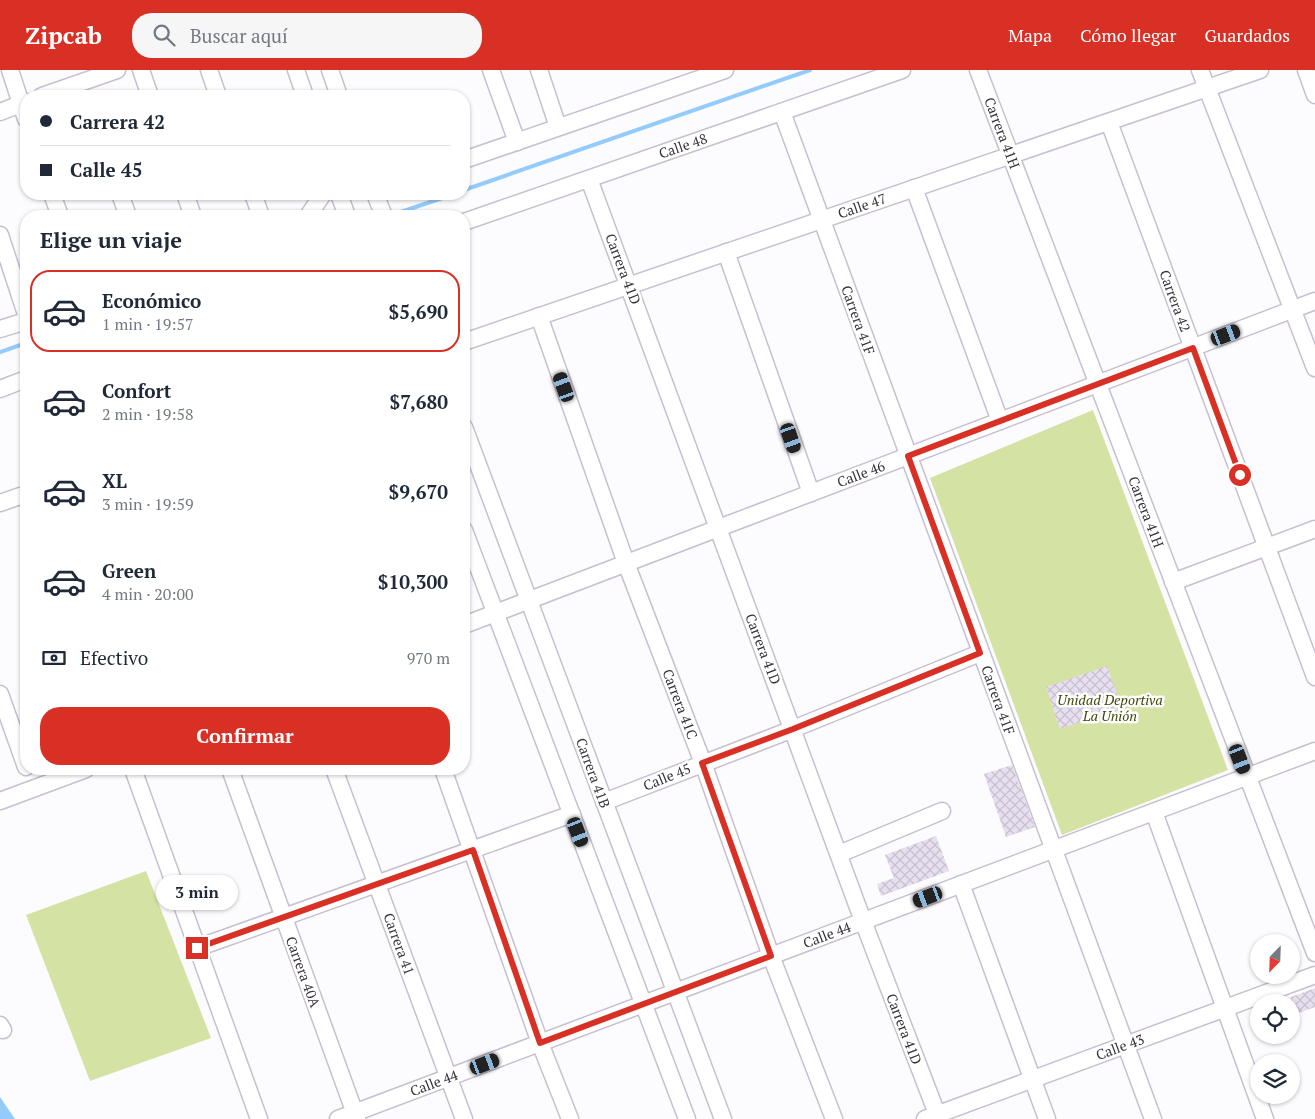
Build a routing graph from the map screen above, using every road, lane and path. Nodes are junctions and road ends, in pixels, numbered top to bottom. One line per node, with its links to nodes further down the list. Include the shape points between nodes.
1 (10, 70): 22 (street)
2 (117, 70): 15 (street)
3 (141, 70): 18 (street)
4 (209, 70): 19 (street)
5 (296, 70): 20 (street)
6 (330, 70): 21 (street)
7 (491, 70): 29 (street)
8 (539, 70): 28 (street)
9 (725, 70): 28 (street)
10 (902, 70): 26 (street, Calle 48)
11 (978, 70): 30 (street, Carrera 41H)
12 (1200, 70): 16 (street)
13 (1260, 70): 16 (street, Calle 47)
14 (1306, 70): 23 (street)
15 (81, 76): 17 (street)
16 (1208, 88): 27 (street, Calle 47); 41 (street)
17 (54, 90)
18 (148, 90)
19 (216, 90)
20 (303, 90)
21 (337, 90)
22 (20, 95)
23 (1315, 95)
24 (20, 109): 25 (street)
25 (0, 112)
26 (782, 112): 32 (street, Calle 48); 34 (street, Carrera 41F)
27 (1109, 122): 30 (street, Calle 47); 46 (street, Carrera 42)
28 (558, 127): 29 (street)
29 (517, 142): 31 (street)
30 (1010, 155): 33 (street, Calle 47); 49 (street, Carrera 41H)
31 (470, 158)
32 (589, 179): 35 (street, Calle 48); 38 (street, Carrera 41D)
33 (914, 188): 34 (street, Calle 47); 51 (street)
34 (822, 219): 37 (street, Calle 47); 53 (street, Carrera 41F)
35 (470, 220)
36 (0, 235): 39 (street)
37 (726, 252): 38 (street, Calle 47); 54 (street)
38 (629, 285): 42 (street, Calle 47); 57 (street, Carrera 41D)
39 (20, 296)
40 (1315, 302): 41 (street, Calle 46)
41 (1294, 310): 46 (street, Calle 46); 47 (street)
42 (539, 316): 45 (street, Calle 47); 61 (street, Carrera 41C)
43 (20, 323): 44 (street)
44 (0, 329)
45 (470, 340)
46 (1193, 348): 49 (street, Calle 46); 60 (street, Carrera 42)
47 (1315, 368)
48 (20, 381): 50 (street)
49 (1097, 384): 51 (street, Calle 46); 62 (street, Carrera 41H)
50 (0, 389)
51 (1000, 421): 53 (street, Calle 46)
52 (470, 443): 63 (street, Carrera 41B)
53 (908, 456): 54 (street, Calle 46); 66 (street, Carrera 41F)
54 (811, 493): 57 (street, Calle 46)
55 (20, 496): 56 (street)
56 (0, 503)
57 (718, 529): 61 (street, Calle 46); 69 (street, Carrera 41D)
58 (1315, 530): 60 (street)
59 (470, 546): 64 (street)
60 (1267, 547): 62 (street); 67 (street, Carrera 42)
61 (626, 563): 63 (street, Calle 46); 72 (street, Carrera 41C)
62 (1173, 582): 79 (street, Carrera 41H)
63 (529, 600): 64 (street, Calle 46); 82 (street, Carrera 41B)
64 (495, 613): 65 (street, Calle 46); 85 (street)
65 (470, 623)
66 (980, 653): 69 (street, Calle 45); 87 (street, Carrera 41F)
67 (1315, 677)
68 (0, 696): 70 (street)
69 (793, 729): 72 (street, Calle 45); 88 (street, Carrera 41D)
70 (20, 751)
71 (1315, 751): 79 (street, Calle 44)
72 (702, 763): 82 (street, Calle 45); 95 (street, Carrera 41C)
73 (29, 775): 80 (street)
74 (70, 775): 80 (street)
75 (134, 775): 93 (street)
76 (232, 775): 91 (street, Carrera 40A)
77 (336, 775): 89 (street, Carrera 41)
78 (445, 775): 86 (street)
79 (1246, 777): 84 (street, Calle 44); 94 (street, Carrera 41H)
80 (34, 788): 81 (street)
81 (0, 801)
82 (604, 802): 97 (street, Carrera 41B)
83 (942, 811): 88 (street)
84 (1154, 812): 87 (street, Calle 44); 99 (street)
85 (572, 814): 86 (street); 98 (street)
86 (473, 850): 89 (street); 100 (street)
87 (1053, 850): 90 (street, Calle 44); 101 (street, Carrera 41F)
88 (839, 854): 92 (street, Carrera 41D)
89 (376, 884): 91 (street); 102 (street, Carrera 41)
90 (961, 884): 92 (street, Calle 44); 103 (street)
91 (283, 917): 93 (street); 104 (street, Carrera 40A)
92 (863, 921): 95 (street, Calle 44); 105 (street, Carrera 41D)
93 (197, 948): 106 (street)
94 (1315, 953)
95 (771, 956): 97 (street, Calle 44); 112 (street, Carrera 41C)
96 (1315, 975): 99 (street, Calle 43)
97 (675, 992): 98 (street, Calle 44); 111 (street, Carrera 41B)
98 (643, 1004): 100 (street, Calle 44); 110 (street)
99 (1225, 1008): 101 (street, Calle 43); 115 (street)
100 (540, 1043): 102 (street, Calle 44); 109 (street)
101 (1126, 1045): 103 (street, Calle 43); 114 (street, Carrera 41F)
102 (448, 1078): 104 (street, Calle 44); 108 (street, Carrera 41)
103 (1032, 1080): 105 (street, Calle 43); 113 (street)
104 (356, 1116): 107 (street, Calle 44)
105 (933, 1118)
106 (258, 1119)
107 (338, 1119)
108 (464, 1119)
109 (570, 1119)
110 (687, 1119)
111 (723, 1119)
112 (834, 1119)
113 (1047, 1119)
114 (1153, 1119)
115 (1264, 1119)

